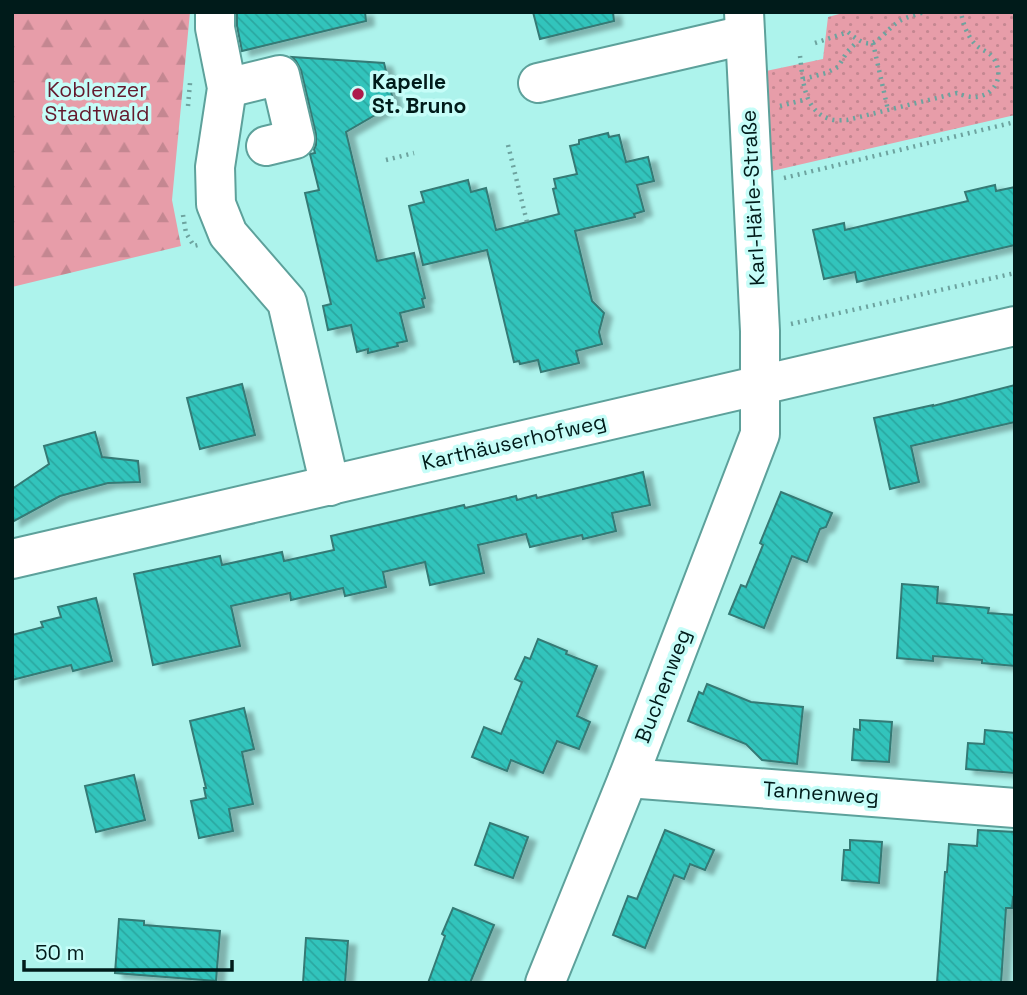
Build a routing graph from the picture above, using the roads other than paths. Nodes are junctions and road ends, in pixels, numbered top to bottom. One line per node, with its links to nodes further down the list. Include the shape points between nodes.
1 (215, 12): 4 (street)
2 (744, 24): 3 (street); 7 (street, Karl-Härle-Straße)
3 (538, 83)
4 (227, 88): 5 (street, via 280,75 295,139); 8 (street, via 215,167 216,204 228,234 287,302)
5 (266, 146)
6 (1015, 326): 7 (street, Karthäuserhofweg)
7 (760, 384): 8 (street, Karthäuserhofweg); 10 (street, Buchenweg, via 760,434)
8 (330, 486): 9 (street, Karthäuserhofweg)
9 (12, 559)
10 (628, 778): 11 (street, Tannenweg); 12 (street, Buchenweg)
11 (1015, 808)
12 (545, 983)

